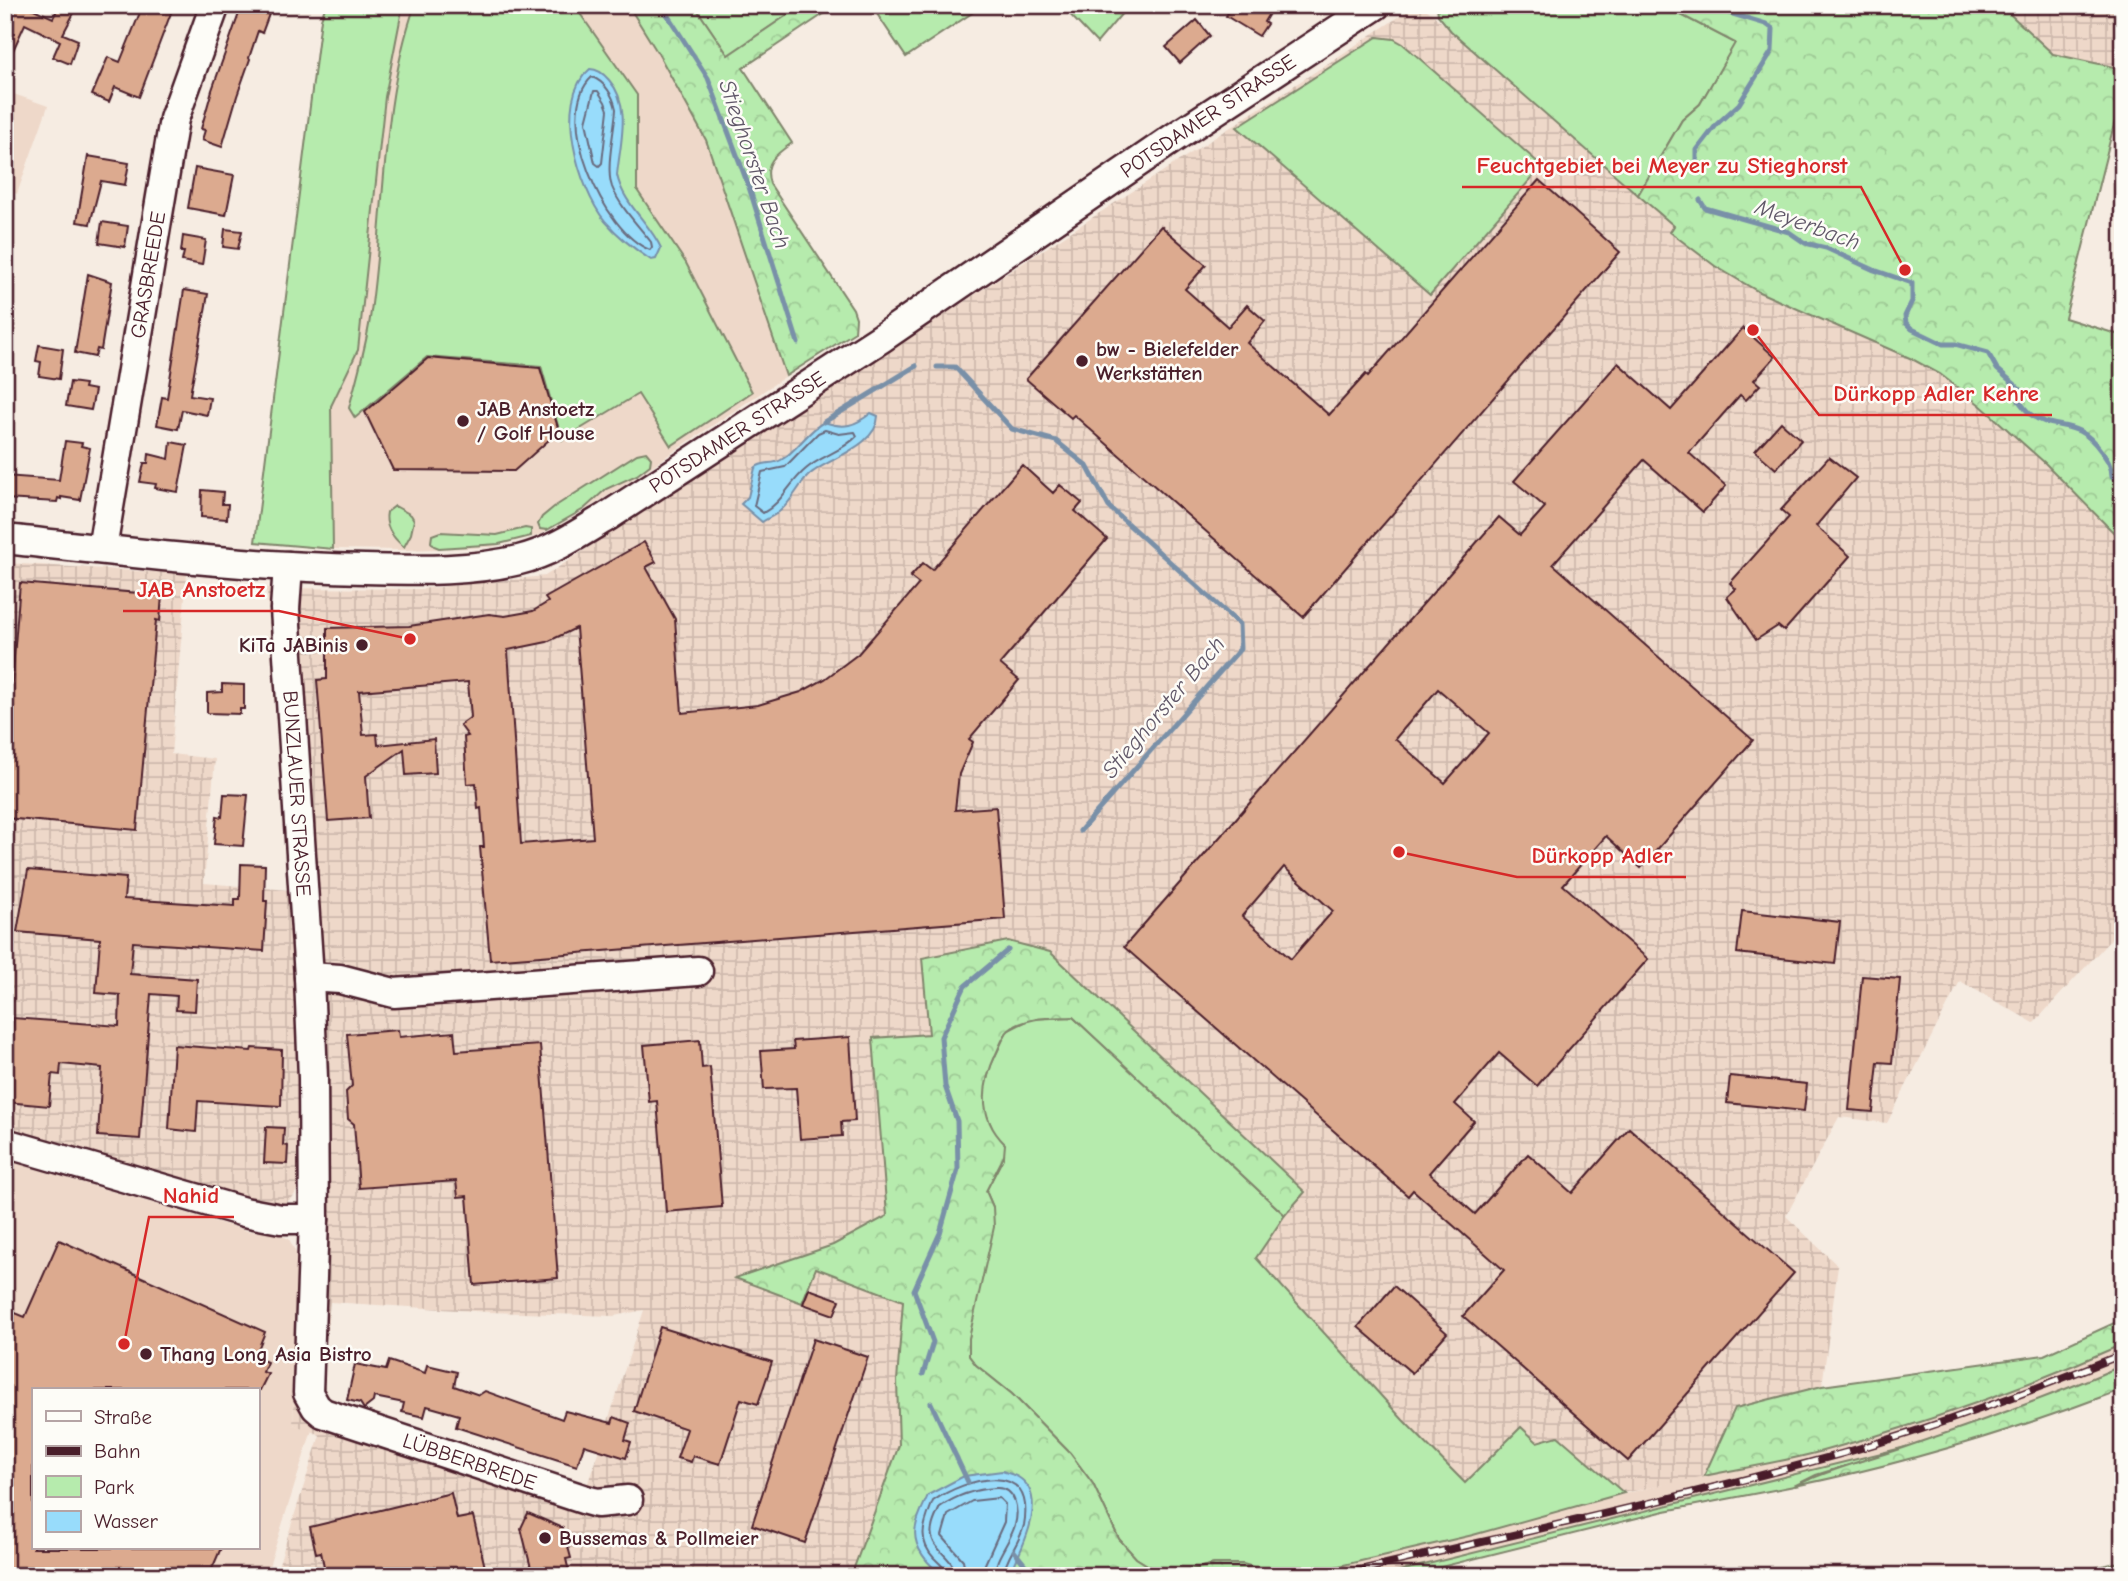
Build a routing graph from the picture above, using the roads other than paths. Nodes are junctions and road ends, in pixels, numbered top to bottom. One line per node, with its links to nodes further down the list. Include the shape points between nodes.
1 (215, 5): 4 (street, GRASBREEDE, via 174,119)
2 (1376, 5): 5 (street, POTSDAMER STRASSE, via 883,337 569,540 520,560 474,568)
3 (5, 539): 4 (street, POTSDAMER STRASSE)
4 (102, 549): 5 (street, POTSDAMER STRASSE)
5 (288, 566): 7 (street, BUNZLAUER STRASSE, via 285,610)
6 (698, 971): 7 (street, via 394,993 340,979)
7 (309, 977): 9 (street, BUNZLAUER STRASSE)
8 (5, 1143): 9 (street, via 244,1212)
9 (314, 1219): 10 (street, BUNZLAUER STRASSE, via 307,1378)
10 (316, 1407): 11 (street, LÜBBERBREDE, via 586,1500)
11 (628, 1500)

